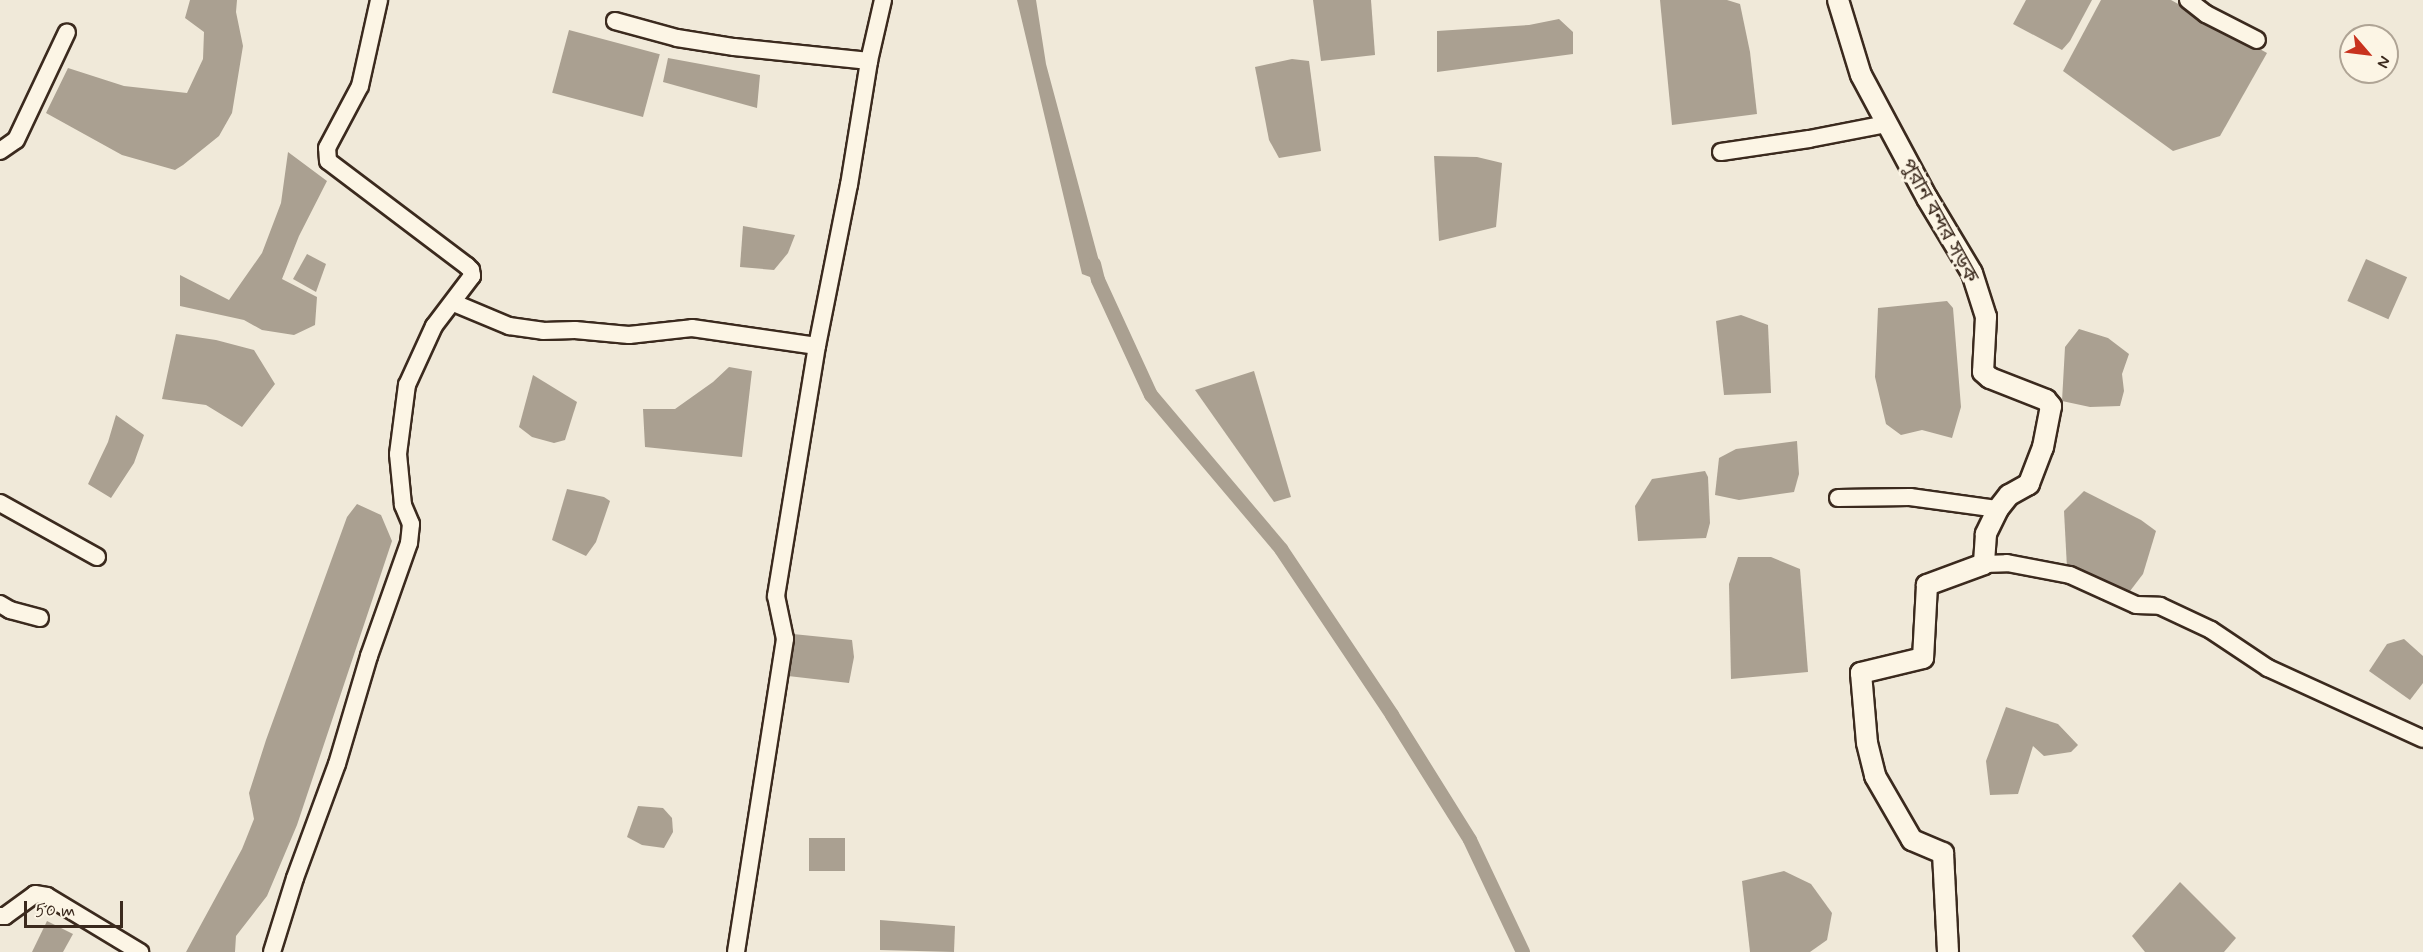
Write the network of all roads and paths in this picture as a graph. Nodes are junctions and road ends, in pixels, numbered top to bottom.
1 (379, 0) edge
2 (883, 0) edge
3 (1838, 0) edge
4 (2188, 0) edge
5 (615, 21) dead end
6 (67, 32) dead end
7 (2257, 40) dead end
8 (869, 61) junction
9 (1886, 123) junction
10 (0, 151) edge
11 (1721, 152) dead end
12 (454, 303) junction
13 (817, 346) junction
14 (1838, 498) dead end
15 (0, 503) edge
16 (1998, 509) junction
17 (97, 557) dead end
18 (1984, 564) junction
19 (0, 604) edge
20 (40, 618) dead end
21 (2423, 739) edge
22 (0, 916) edge
23 (140, 952) edge
24 (272, 952) edge
25 (736, 952) edge
26 (1948, 952) edge

1 - 12 street
2 - 8 street
3 - 9 street, পুরান বন্দর সড়ক
4 - 7 street
5 - 8 street
6 - 10 street
8 - 13 street
9 - 11 street
9 - 16 street, পুরান বন্দর সড়ক
12 - 13 street
12 - 24 street
13 - 25 street
14 - 16 street
15 - 17 street
16 - 18 street, পুরান বন্দর সড়ক
18 - 21 street
18 - 26 street
19 - 20 street
22 - 23 street

